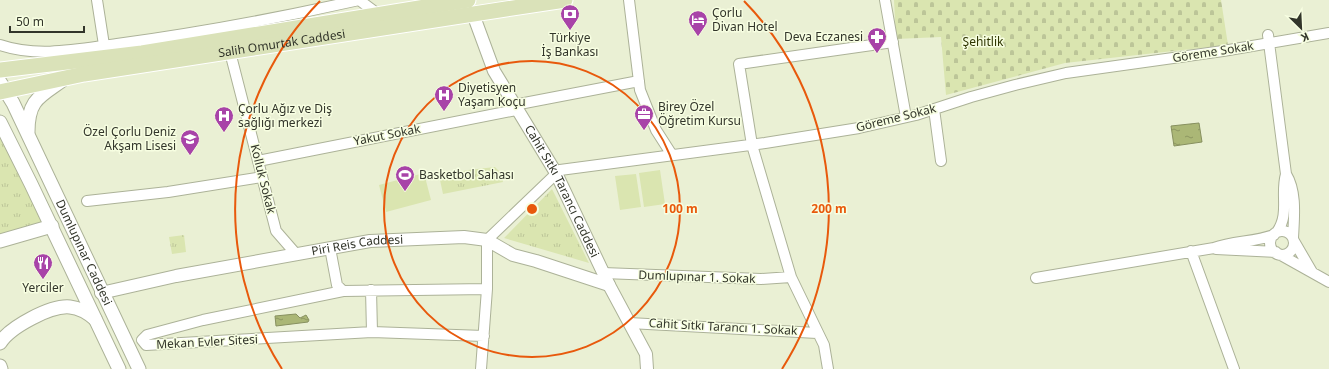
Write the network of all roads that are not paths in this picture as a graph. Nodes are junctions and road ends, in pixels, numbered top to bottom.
1 (97, 0) edge
2 (359, 0) edge
3 (564, 0) edge
4 (629, 0) edge
5 (885, 0) edge
6 (470, 7) edge
7 (378, 14) junction
8 (1329, 33) edge
9 (1269, 39) junction
10 (892, 42) junction
11 (0, 44) edge
12 (104, 45) junction
13 (230, 52) junction
14 (0, 70) edge
15 (62, 80) junction
16 (639, 82) junction
17 (2, 88) edge
18 (515, 107) junction
19 (934, 109) junction
20 (906, 117) junction
21 (0, 122) edge
22 (28, 136) junction
23 (0, 137) edge
24 (752, 145) junction
25 (12, 146) junction
26 (672, 155) junction
27 (258, 161) junction
28 (941, 161) dead end
29 (556, 173) junction
30 (1286, 174) junction
31 (262, 177) junction
32 (87, 201) dead end
33 (52, 226) junction
34 (1275, 233) junction
35 (1294, 239) junction
36 (487, 240) junction
37 (0, 241) edge
38 (330, 248) junction
39 (1214, 248) junction
40 (1191, 251) junction
41 (1277, 253) junction
42 (296, 254) junction
43 (603, 273) junction
44 (1314, 274) junction
45 (791, 278) junction
46 (1036, 278) dead end
47 (1329, 282) edge
48 (609, 285) junction
49 (79, 287) junction
50 (487, 289) junction
51 (371, 290) junction
52 (343, 291) junction
53 (101, 293) junction
54 (63, 307) junction
55 (96, 320) junction
56 (629, 323) junction
57 (372, 332) junction
58 (817, 333) junction
59 (484, 336) junction
60 (0, 343) edge
61 (0, 366) edge
62 (1, 369) edge
63 (119, 369) edge
64 (139, 369) edge
65 (481, 369) edge
66 (647, 369) edge
67 (828, 369) edge
68 (1234, 369) edge

1 - 12 street
2 - 7 street
2 - 12 street
3 - 6 main road, Salih Omurtak Caddesi
4 - 16 street
5 - 10 street
6 - 7 main road, Salih Omurtak Caddesi
6 - 13 main road, Salih Omurtak Caddesi
6 - 18 street, Cahit Sıtkı Tarancı Caddesi
7 - 14 main road, Salih Omurtak Caddesi
8 - 9 street, Göreme Sokak
9 - 19 street, Göreme Sokak
9 - 30 street
10 - 20 street
10 - 24 street
11 - 12 street
13 - 15 main road, Salih Omurtak Caddesi
13 - 27 street, Kolluk Sokak
15 - 17 main road, Salih Omurtak Caddesi
15 - 22 main road
16 - 18 street, Yakut Sokak
16 - 26 street
17 - 22 main road, Dumlupınar Caddesi
18 - 27 street, Yakut Sokak
18 - 29 street, Cahit Sıtkı Tarancı Caddesi
19 - 20 street, Göreme Sokak
19 - 28 street
20 - 24 street, Göreme Sokak
21 - 25 main road, Dumlupınar Caddesi
22 - 53 main road, Dumlupınar Caddesi
23 - 25 main road
24 - 26 street, Göreme Sokak
24 - 45 street
25 - 33 main road, Dumlupınar Caddesi
26 - 29 street, Göreme Sokak
27 - 31 street, Kolluk Sokak
29 - 36 street, Göreme Sokak
29 - 43 street, Cahit Sıtkı Tarancı Caddesi
30 - 34 street
30 - 35 street
31 - 32 street
31 - 42 street, Kolluk Sokak
33 - 37 main road
33 - 49 main road, Dumlupınar Caddesi
34 - 35 street
34 - 39 street
34 - 41 street
35 - 41 street
35 - 44 street
36 - 38 street, Piri Reis Caddesi
36 - 48 street, Piri Reis Caddesi
36 - 50 street
38 - 42 street, Piri Reis Caddesi
38 - 52 street
39 - 40 street
39 - 41 street
40 - 46 street
40 - 68 street
41 - 44 street
42 - 53 street, Piri Reis Caddesi
43 - 45 street, Dumlupınar 1. Sokak
43 - 48 street, Cahit Sıtkı Tarancı Caddesi
44 - 47 street
45 - 58 street
48 - 56 street, Cahit Sıtkı Tarancı Caddesi
49 - 54 main road
49 - 55 main road, Dumlupınar Caddesi
50 - 51 street
50 - 59 street
51 - 52 street
51 - 57 street
52 - 57 street, Mekan Evler Sitesi
53 - 64 main road, Dumlupınar Caddesi
54 - 55 main road
54 - 60 main road
55 - 63 main road, Dumlupınar Caddesi
56 - 58 street, Cahit Sıtkı Tarancı 1. Sokak
56 - 66 street, Cahit Sıtkı Tarancı Caddesi
57 - 59 street, Mekan Evler Sitesi
58 - 67 street
59 - 65 street
61 - 62 main road

